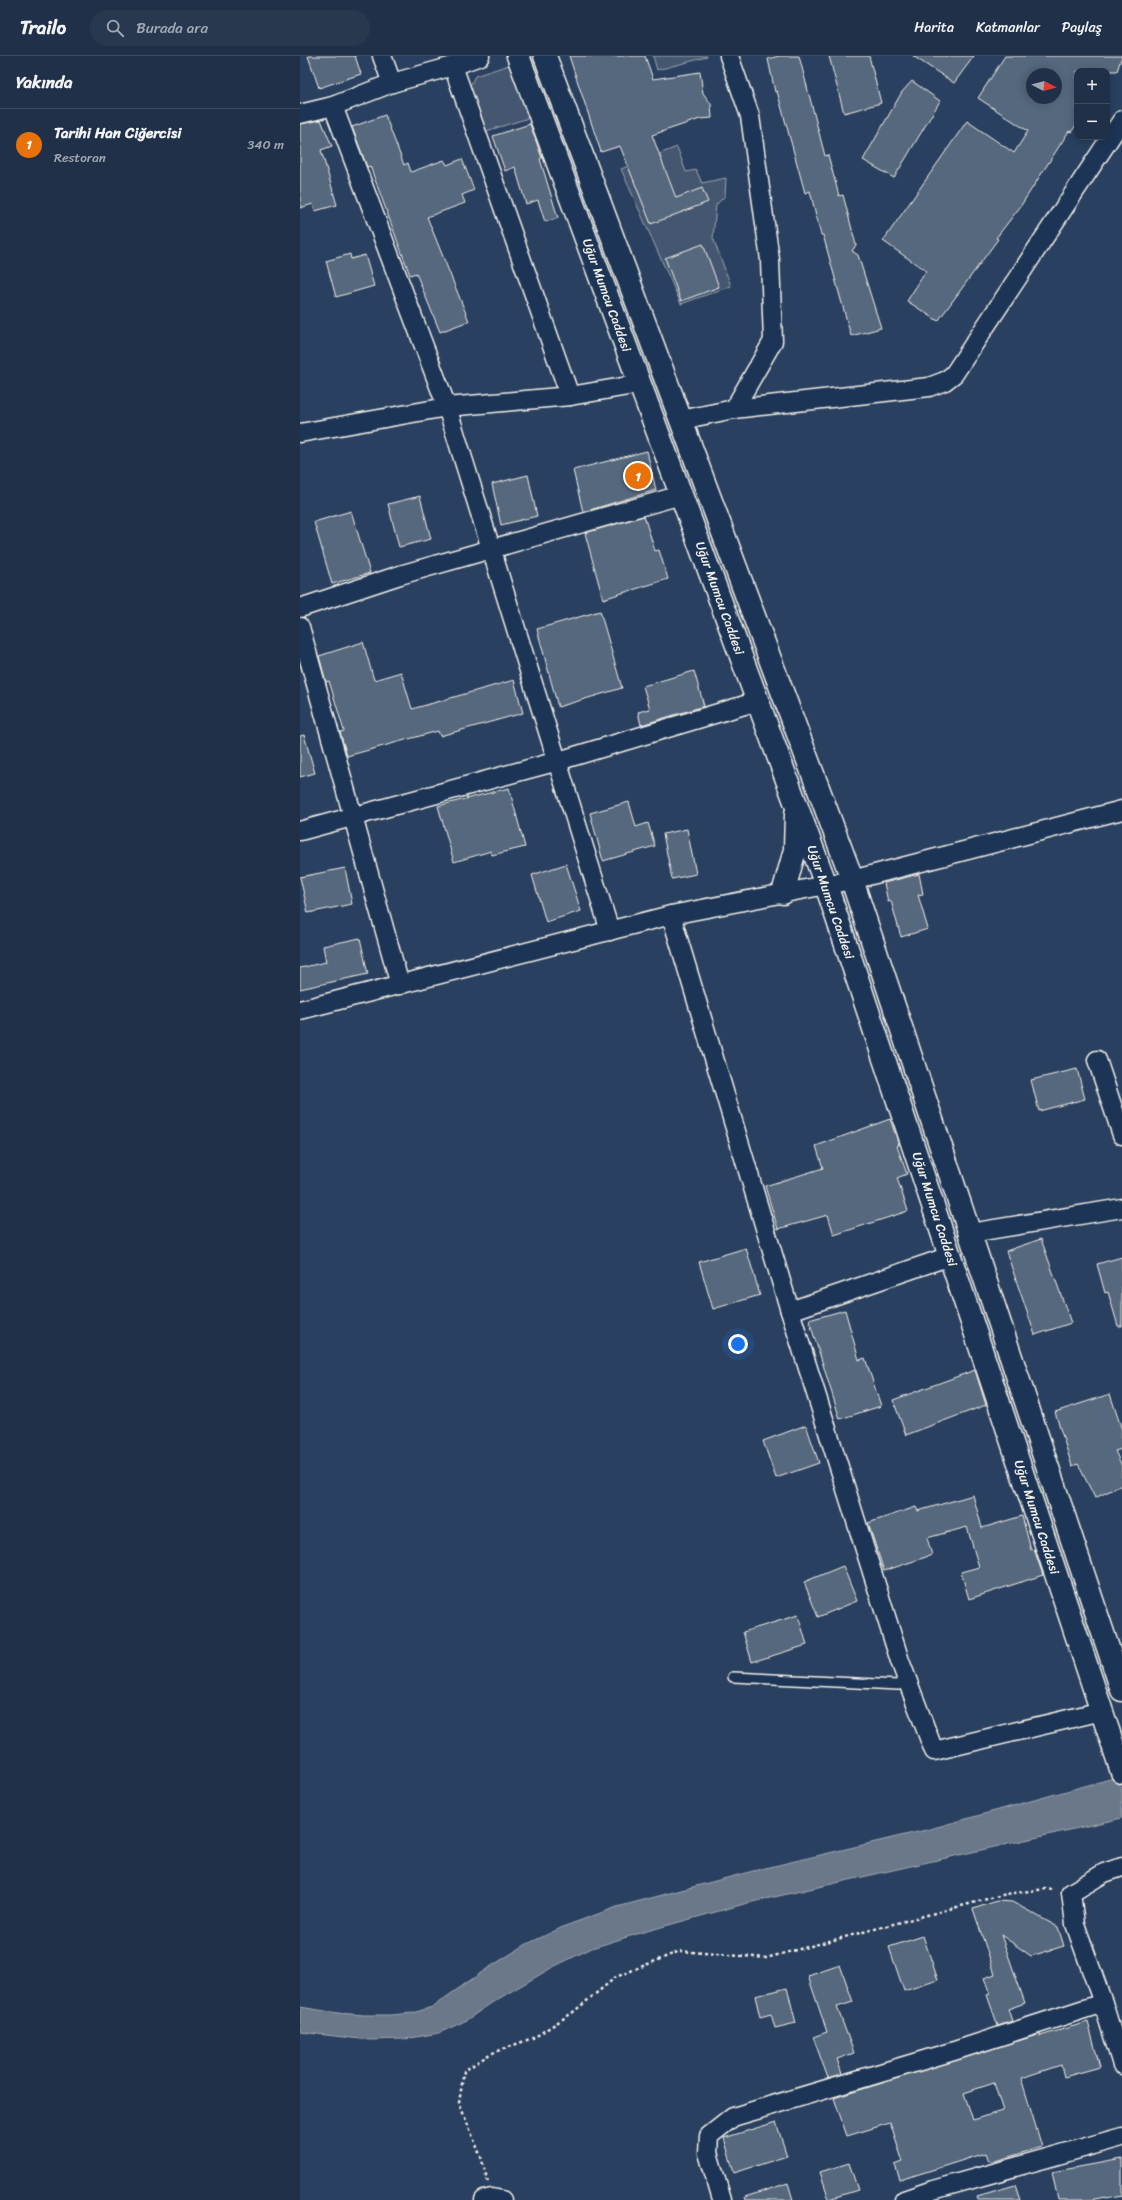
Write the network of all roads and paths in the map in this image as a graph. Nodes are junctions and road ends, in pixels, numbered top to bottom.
1 (382, 56) edge
2 (480, 56) edge
3 (518, 56) edge
4 (545, 56) edge
5 (729, 56) edge
6 (453, 66) junction
7 (392, 83) junction
8 (333, 106) junction
9 (300, 114) edge
10 (1122, 120) edge
11 (665, 377) junction
12 (640, 384) junction
13 (570, 396) junction
14 (446, 407) junction
15 (734, 409) junction
16 (681, 420) junction
17 (657, 429) junction
18 (300, 433) edge
19 (681, 495) junction
20 (491, 548) junction
21 (300, 608) edge
22 (300, 627) edge
23 (758, 701) junction
24 (558, 761) junction
25 (797, 805) junction
26 (1122, 810) edge
27 (354, 818) junction
28 (300, 832) edge
29 (852, 880) junction
30 (826, 885) junction
31 (783, 893) junction
32 (671, 915) junction
33 (610, 931) junction
34 (400, 985) junction
35 (300, 1010) edge
36 (1097, 1060) dead end
37 (1122, 1134) edge
38 (1122, 1208) edge
39 (970, 1233) junction
40 (950, 1256) junction
41 (790, 1311) junction
42 (733, 1677) dead end
43 (908, 1683) junction
44 (1122, 1690) edge
45 (1102, 1711) junction
46 (1120, 1765) edge
47 (1122, 1867) edge
48 (1071, 1893) junction
49 (1103, 2003) junction
50 (1122, 2065) edge
51 (1122, 2137) edge
52 (493, 2199) edge
53 (722, 2200) edge
54 (904, 2200) edge

1 - 7 street
2 - 6 street
3 - 12 street, Uğur Mumcu Caddesi
4 - 11 street, Uğur Mumcu Caddesi
5 - 15 street
6 - 7 street
6 - 13 street
7 - 8 street
8 - 9 street
8 - 14 street
10 - 15 street
11 - 12 street
11 - 16 street, Uğur Mumcu Caddesi
12 - 13 street
12 - 17 street, Uğur Mumcu Caddesi
13 - 14 street
14 - 18 street
14 - 20 street
15 - 16 street
16 - 17 street
16 - 29 street, Uğur Mumcu Caddesi
17 - 19 street, Uğur Mumcu Caddesi
19 - 20 street
19 - 23 street, Uğur Mumcu Caddesi
20 - 21 street
20 - 24 street
22 - 27 street
23 - 24 street
23 - 25 street, Uğur Mumcu Caddesi
24 - 27 street
24 - 33 street
25 - 30 street, Uğur Mumcu Caddesi
25 - 31 street
26 - 29 street
27 - 28 street
27 - 34 street
29 - 30 street
29 - 39 street, Uğur Mumcu Caddesi
30 - 31 street
30 - 40 street, Uğur Mumcu Caddesi
31 - 32 street
32 - 33 street
32 - 41 street
33 - 34 street
34 - 35 street
36 - 37 street
38 - 39 street
39 - 44 street, Uğur Mumcu Caddesi
40 - 41 street
40 - 45 street, Uğur Mumcu Caddesi
41 - 43 street
42 - 43 lane
43 - 45 street
45 - 46 street, Uğur Mumcu Caddesi
47 - 48 street
48 - 49 street
48 - 52 path
49 - 50 street
49 - 53 street
51 - 54 street

